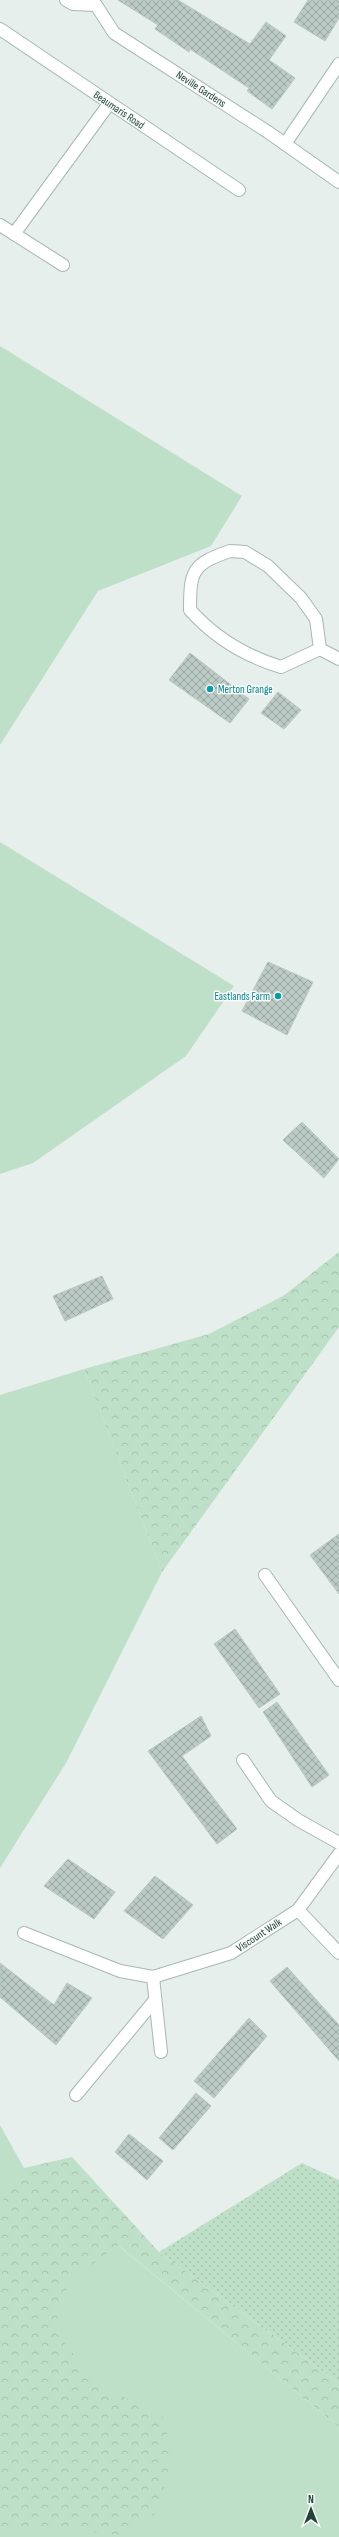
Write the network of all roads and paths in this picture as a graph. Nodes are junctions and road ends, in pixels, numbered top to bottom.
1 (66, 0) edge
2 (98, 3) edge
3 (0, 29) edge
4 (339, 64) edge
5 (109, 104) junction
6 (285, 144) junction
7 (339, 182) edge
8 (239, 190) dead end
9 (0, 225) edge
10 (14, 234) junction
11 (63, 265) dead end
12 (320, 649) junction
13 (339, 659) edge
14 (265, 1575) dead end
15 (339, 1680) edge
16 (243, 1760) dead end
17 (339, 1843) edge
18 (339, 1854) edge
19 (298, 1910) junction
20 (24, 1933) dead end
21 (339, 1953) edge
22 (152, 1977) junction
23 (155, 2000) junction
24 (161, 2052) dead end
25 (76, 2095) dead end

1 - 2 street, Neville Gardens
2 - 6 street, Neville Gardens
3 - 5 street, Beaumaris Road
4 - 6 street
5 - 8 street, Beaumaris Road
5 - 10 street
6 - 7 street, Neville Gardens
9 - 10 street
10 - 11 street
12 - 12 street
12 - 13 street
14 - 15 street
16 - 17 street
18 - 19 street, Viscount Walk
19 - 21 street
19 - 22 street, Viscount Walk
20 - 22 street, Viscount Walk
22 - 23 street
23 - 24 street
23 - 25 street

